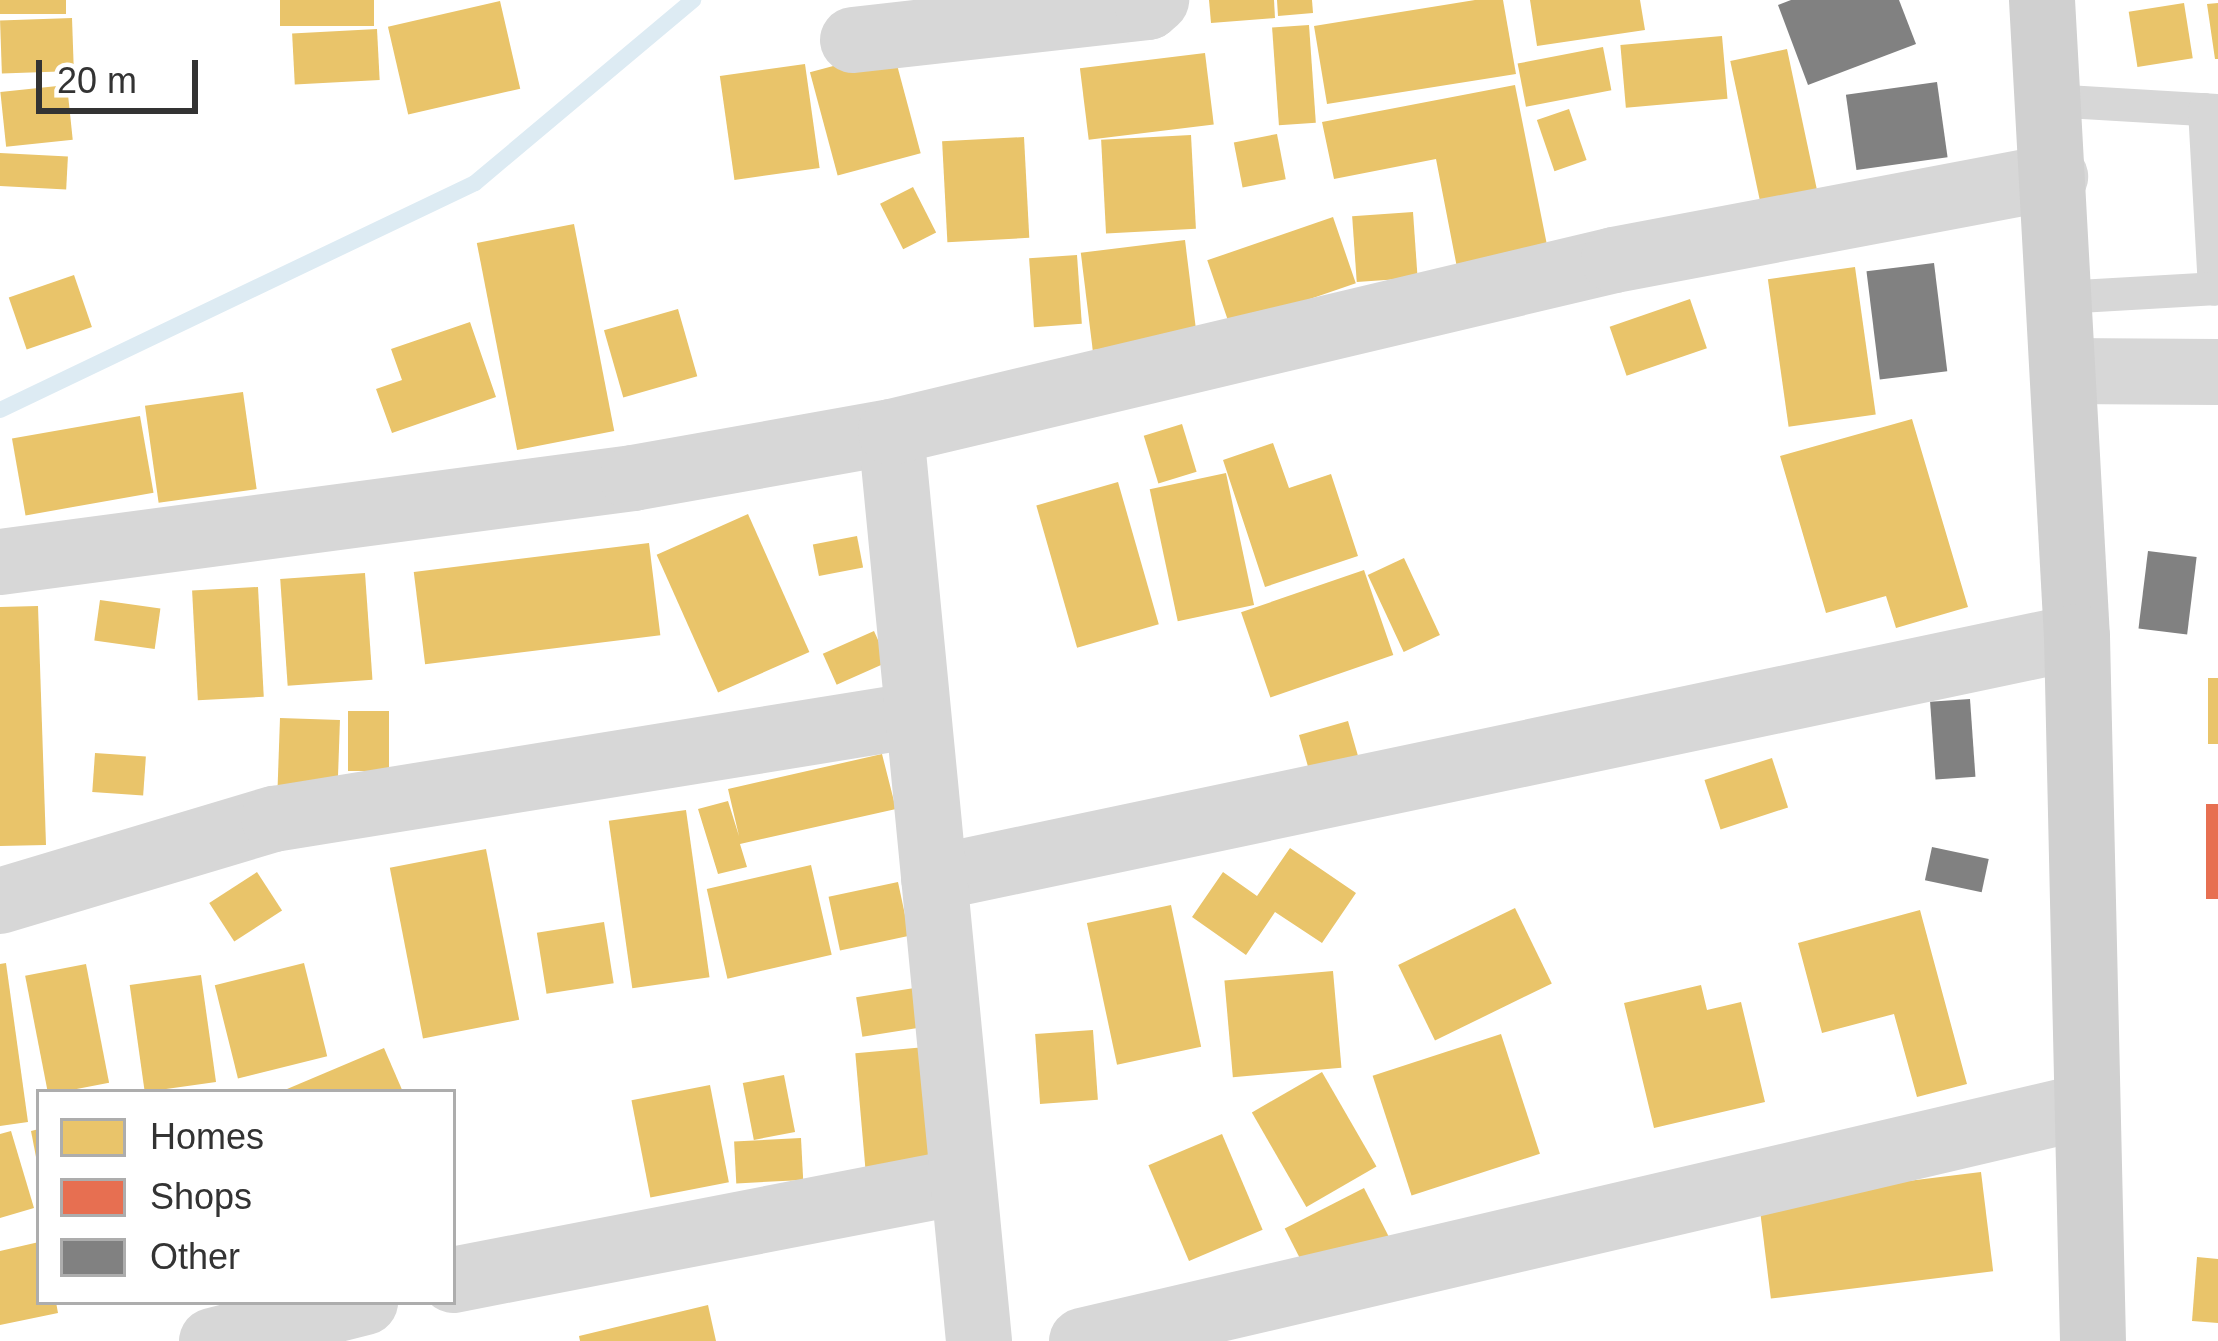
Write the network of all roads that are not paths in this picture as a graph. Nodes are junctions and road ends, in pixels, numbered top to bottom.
1 (1156, 0) edge
2 (2042, 0) edge
3 (853, 40) dead end
4 (2049, 100) junction
5 (2211, 110) edge
6 (2055, 177) junction
7 (2216, 288) edge
8 (2061, 297) junction
9 (2065, 371) junction
10 (2218, 372) edge
11 (891, 432) junction
12 (0, 562) edge
13 (2077, 637) junction
14 (917, 715) junction
15 (934, 878) junction
16 (0, 901) edge
17 (2084, 1107) junction
18 (959, 1182) junction
19 (456, 1279) edge
20 (353, 1305) edge
21 (212, 1341) edge
22 (980, 1341) edge
23 (1082, 1341) edge
24 (2093, 1341) edge

1 - 3 street
2 - 4 main road
4 - 5 lane
4 - 6 main road
5 - 7 lane
6 - 8 main road
6 - 11 street
7 - 8 lane
8 - 9 main road
9 - 10 street
9 - 13 main road
11 - 12 street
11 - 14 street
13 - 15 street
13 - 17 main road
14 - 15 street
14 - 16 street
15 - 18 street
17 - 23 street
17 - 24 main road
18 - 19 street
18 - 22 street
20 - 21 street

